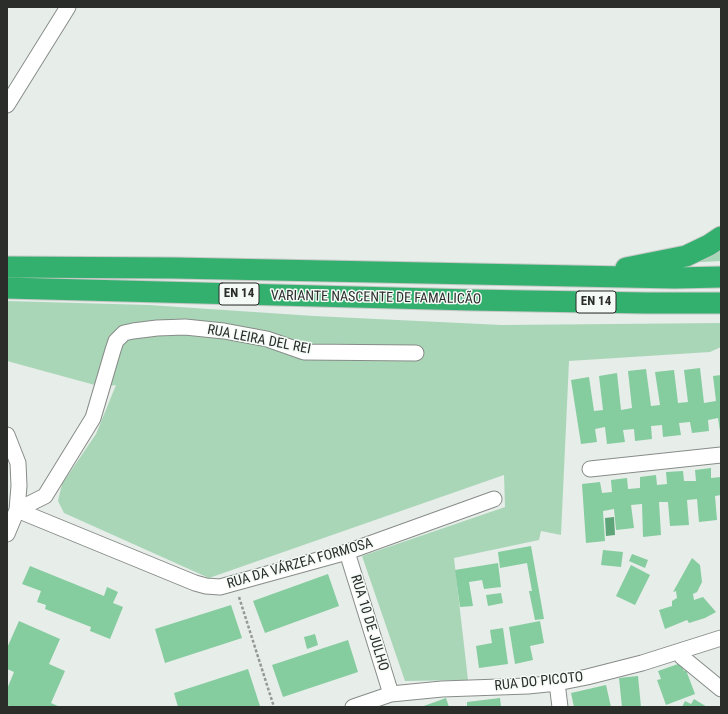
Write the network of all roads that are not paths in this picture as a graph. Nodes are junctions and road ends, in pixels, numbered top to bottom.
1 (68, 7) edge
2 (7, 105) edge
3 (721, 237) edge
4 (7, 267) edge
5 (584, 276) junction
6 (721, 277) edge
7 (7, 288) edge
8 (721, 303) edge
9 (416, 353) dead end
10 (7, 435) edge
11 (721, 455) edge
12 (590, 469) dead end
13 (494, 499) dead end
14 (17, 510) junction
15 (7, 534) edge
16 (347, 552) junction
17 (721, 638) edge
18 (680, 651) junction
19 (557, 682) junction
20 (721, 689) edge
21 (392, 694) junction
22 (354, 707) edge
23 (560, 707) edge

1 - 2 street
3 - 5 highway
4 - 5 highway, VARIANTE NASCENTE DE FAMALICÃO / EN 14
5 - 6 highway, VARIANTE NASCENTE DE FAMALICÃO / EN 14
7 - 8 highway, VARIANTE NASCENTE DE FAMALICÃO / EN 14
9 - 14 street, RUA LEIRA DEL REI
10 - 14 street
11 - 12 street
13 - 16 street, RUA DA VÁRZEA FORMOSA
14 - 15 street
14 - 16 street, RUA DA VÁRZEA FORMOSA
16 - 21 street, RUA 10 DE JULHO
17 - 18 street, RUA DO PICOTO
18 - 19 street, RUA DO PICOTO
18 - 20 street
19 - 21 street, RUA DO PICOTO
19 - 23 street
21 - 22 street, RUA DO PICOTO

